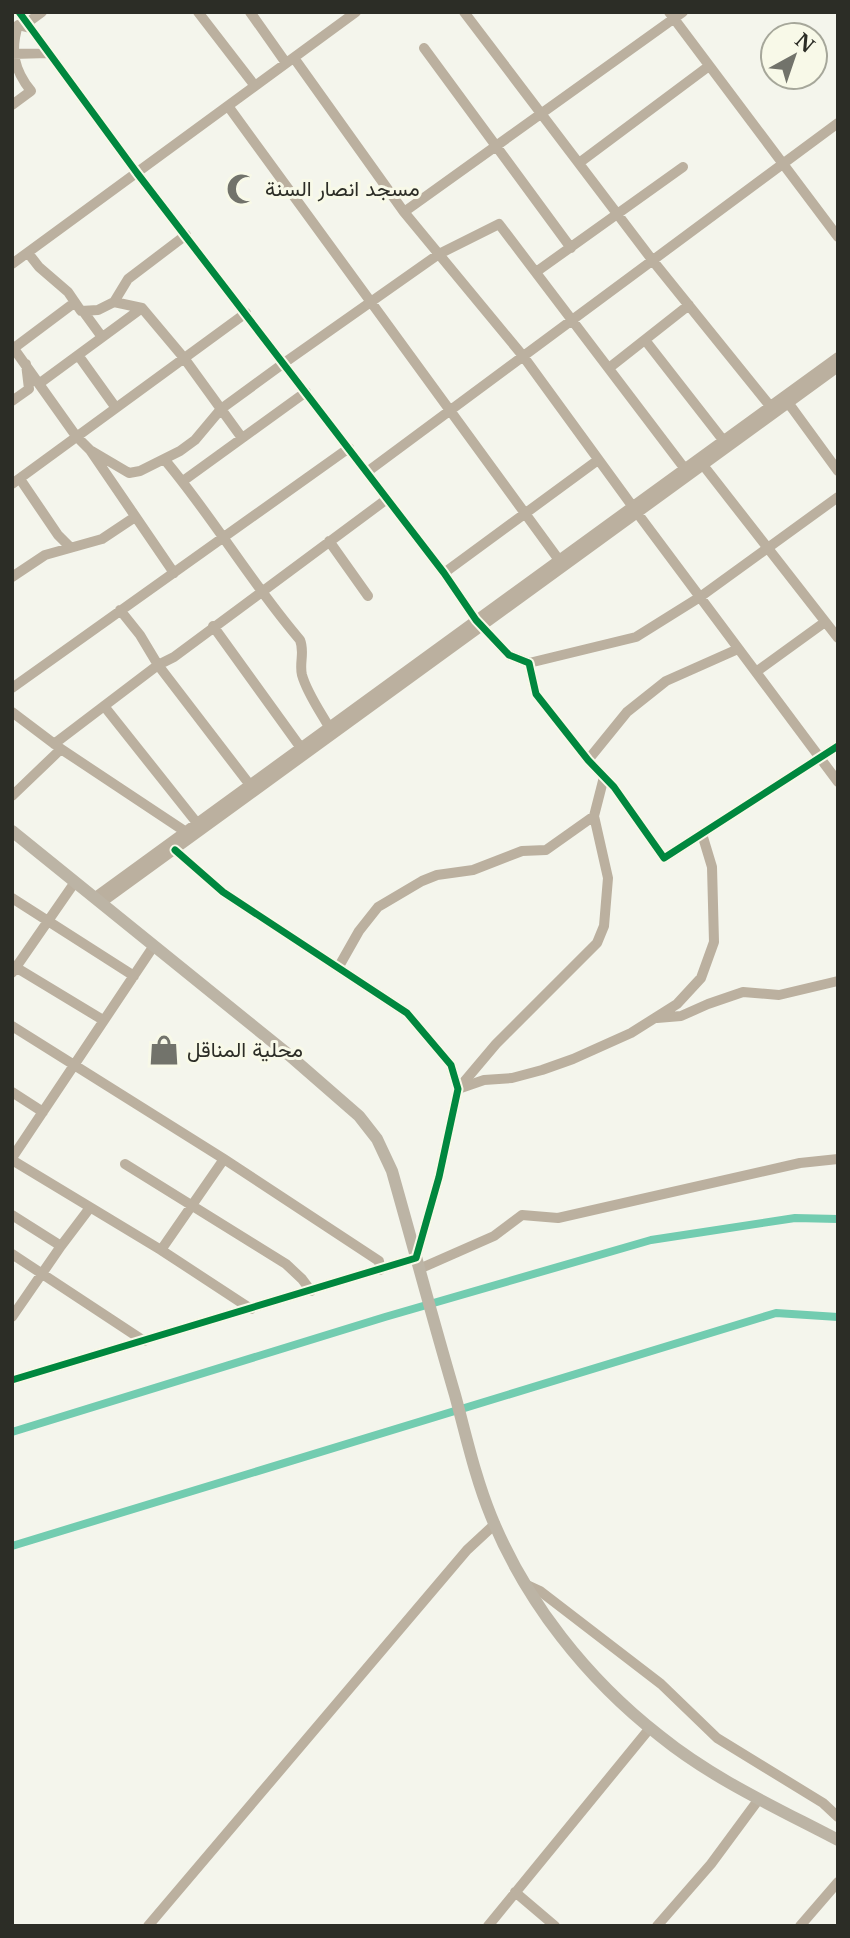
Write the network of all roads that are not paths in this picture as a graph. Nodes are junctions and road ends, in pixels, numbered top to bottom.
1 (19, 12) edge
2 (42, 12) edge
3 (198, 12) edge
4 (250, 12) edge
5 (356, 12) edge
6 (464, 12) edge
7 (675, 14) edge
8 (29, 26) junction
9 (424, 48) dead end
10 (48, 53) junction
11 (13, 54) edge
12 (290, 60) junction
13 (709, 66) junction
14 (255, 86) junction
15 (12, 105) edge
16 (228, 106) junction
17 (542, 113) junction
18 (838, 123) edge
19 (496, 146) junction
20 (579, 163) junction
21 (783, 164) junction
22 (683, 167) dead end
23 (137, 173) junction
24 (404, 212) junction
25 (618, 215) junction
26 (186, 235) junction
27 (838, 237) edge
28 (571, 248) junction
29 (28, 253) junction
30 (439, 254) junction
31 (653, 261) junction
32 (12, 264) edge
33 (536, 272) junction
34 (114, 302) junction
35 (371, 302) junction
36 (74, 303) junction
37 (689, 305) junction
38 (142, 308) junction
39 (83, 311) junction
40 (246, 313) junction
41 (573, 320) junction
42 (102, 337) junction
43 (645, 340) junction
44 (13, 347) edge
45 (78, 355) junction
46 (523, 356) junction
47 (838, 357) edge
48 (184, 358) junction
49 (284, 363) junction
50 (26, 364) junction
51 (838, 367) edge
52 (610, 368) junction
53 (40, 383) junction
54 (306, 392) junction
55 (785, 399) junction
56 (12, 401) edge
57 (770, 406) junction
58 (116, 408) junction
59 (221, 409) junction
60 (450, 411) junction
61 (76, 436) junction
62 (242, 438) junction
63 (723, 440) junction
64 (349, 448) junction
65 (90, 450) junction
66 (164, 459) junction
67 (598, 460) junction
68 (703, 465) junction
69 (685, 469) junction
70 (838, 471) edge
71 (367, 472) junction
72 (183, 481) junction
73 (16, 482) edge
74 (838, 497) edge
75 (387, 499) junction
76 (635, 511) junction
77 (525, 514) junction
78 (135, 517) junction
79 (222, 538) junction
80 (329, 541) junction
81 (70, 547) junction
82 (768, 548) junction
83 (559, 560) junction
84 (174, 573) junction
85 (444, 573) junction
86 (12, 576) edge
87 (261, 592) junction
88 (368, 596) dead end
89 (699, 597) junction
90 (120, 610) junction
91 (825, 622) junction
92 (479, 623) junction
93 (213, 626) junction
94 (837, 635) edge
95 (738, 649) junction
96 (529, 663) junction
97 (158, 665) junction
98 (756, 672) junction
99 (12, 688) edge
100 (104, 706) junction
101 (12, 712) edge
102 (329, 727) junction
103 (58, 746) junction
104 (838, 746) edge
105 (301, 748) junction
106 (821, 759) junction
107 (587, 760) junction
108 (604, 777) junction
109 (838, 782) edge
110 (250, 785) junction
111 (12, 796) edge
112 (594, 816) junction
113 (197, 823) junction
114 (12, 831) edge
115 (186, 832) junction
116 (702, 834) junction
117 (175, 850) junction
118 (75, 882) junction
119 (12, 898) edge
120 (97, 900) junction
121 (49, 920) junction
122 (153, 947) junction
123 (13, 968) edge
124 (338, 968) junction
125 (134, 976) junction
126 (838, 981) edge
127 (657, 1018) junction
128 (103, 1020) junction
129 (12, 1026) edge
130 (72, 1066) junction
131 (458, 1089) junction
132 (12, 1092) edge
133 (43, 1112) junction
134 (12, 1159) edge
135 (224, 1159) junction
136 (838, 1159) edge
137 (125, 1164) dead end
138 (192, 1204) junction
139 (89, 1209) junction
140 (12, 1215) edge
141 (61, 1246) junction
142 (161, 1250) junction
143 (12, 1254) edge
144 (418, 1264) junction
145 (380, 1270) junction
146 (42, 1273) junction
147 (311, 1291) junction
148 (251, 1309) junction
149 (12, 1317) edge
150 (144, 1341) junction
151 (12, 1380) edge
152 (495, 1524) junction
153 (527, 1586) junction
154 (650, 1728) junction
155 (760, 1798) junction
156 (838, 1816) edge
157 (838, 1840) edge
158 (838, 1882) edge
159 (515, 1892) junction
160 (148, 1926) edge
161 (488, 1926) edge
162 (555, 1926) edge
163 (657, 1926) edge
164 (800, 1926) edge

1 - 8 street
2 - 8 street
3 - 14 street
4 - 12 street
5 - 12 street
6 - 17 street
7 - 13 street
7 - 17 street
8 - 10 street
8 - 11 street
9 - 19 street
10 - 11 street
10 - 23 street
11 - 15 street
12 - 14 street
12 - 24 street
13 - 20 street
13 - 21 street
14 - 16 street
16 - 23 street
16 - 35 street
17 - 19 street
17 - 20 street
18 - 21 street
19 - 24 street
19 - 28 street
20 - 25 street
21 - 27 street
21 - 31 street
22 - 25 street
23 - 26 street
23 - 29 street
24 - 30 street
25 - 28 street
25 - 31 street
26 - 34 street
26 - 40 street
28 - 33 street
29 - 32 street
29 - 36 street
30 - 33 street
30 - 35 street
30 - 46 street
31 - 37 street
31 - 41 street
33 - 41 street
34 - 38 street
34 - 39 street
35 - 49 street
35 - 60 street
36 - 39 street
36 - 44 street
37 - 43 street
37 - 57 street
38 - 42 street
38 - 48 street
39 - 42 street
40 - 48 street
40 - 49 street
41 - 46 street
41 - 52 street
42 - 45 street
43 - 52 street
43 - 63 street
44 - 50 street
45 - 53 street
45 - 58 street
46 - 60 street
46 - 67 street
47 - 55 street
48 - 58 street
48 - 59 street
49 - 54 street
49 - 59 street
50 - 53 street
50 - 56 street
51 - 55 street
52 - 69 street
53 - 61 street
54 - 62 street
54 - 64 street
55 - 57 street
55 - 68 street
55 - 70 street
57 - 63 street
58 - 61 street
59 - 62 street
59 - 66 street
60 - 71 street
60 - 77 street
61 - 65 street
61 - 73 street
62 - 72 street
63 - 69 street
64 - 71 street
64 - 79 street
65 - 66 street
65 - 78 street
66 - 72 street
67 - 76 street
67 - 77 street
68 - 76 street
68 - 82 street
69 - 76 street
71 - 75 street
72 - 79 street
73 - 81 street
74 - 82 street
75 - 80 street
75 - 85 street
76 - 83 street
76 - 89 street
76 - 92 street
77 - 83 street
77 - 85 street
78 - 81 street
78 - 84 street
79 - 84 street
79 - 87 street
80 - 87 street
80 - 88 street
81 - 86 street
82 - 89 street
82 - 91 street
83 - 92 street
84 - 90 street
85 - 92 street
87 - 93 street
87 - 102 street
89 - 95 street
89 - 96 street
90 - 97 street
90 - 99 street
91 - 94 street
91 - 98 street
92 - 96 street
92 - 102 street
92 - 117 street
93 - 97 street
93 - 105 street
95 - 98 street
95 - 107 street
96 - 107 street
97 - 100 street
97 - 110 street
98 - 106 street
100 - 103 street
100 - 113 street
101 - 103 street
102 - 105 street
103 - 111 street
103 - 115 street
104 - 106 street
105 - 110 street
106 - 109 street
106 - 116 street
107 - 108 street
108 - 112 street
108 - 116 street
110 - 113 street
112 - 124 street
112 - 131 street
113 - 115 street
114 - 118 main road
115 - 120 street
116 - 127 street
117 - 120 street
117 - 124 street
118 - 120 main road
118 - 121 street
119 - 121 street
120 - 122 main road
121 - 123 street
121 - 125 street
122 - 125 street
122 - 144 main road
123 - 128 street
124 - 131 street
125 - 128 street
126 - 127 street
127 - 131 street
128 - 130 street
129 - 130 street
130 - 133 street
130 - 135 street
131 - 144 street
132 - 133 street
133 - 134 street
134 - 139 street
135 - 138 street
135 - 145 street
136 - 144 street
137 - 138 street
138 - 142 street
138 - 147 street
139 - 141 street
139 - 142 street
140 - 141 street
141 - 146 street
142 - 148 street
143 - 146 street
144 - 145 street
144 - 152 main road
145 - 147 street
146 - 149 street
146 - 150 street
147 - 148 street
148 - 150 street
150 - 151 street
152 - 153 main road
152 - 160 street
153 - 154 main road
153 - 156 street
154 - 155 main road
154 - 159 street
155 - 157 main road
155 - 163 street
158 - 164 street
159 - 161 street
159 - 162 street

